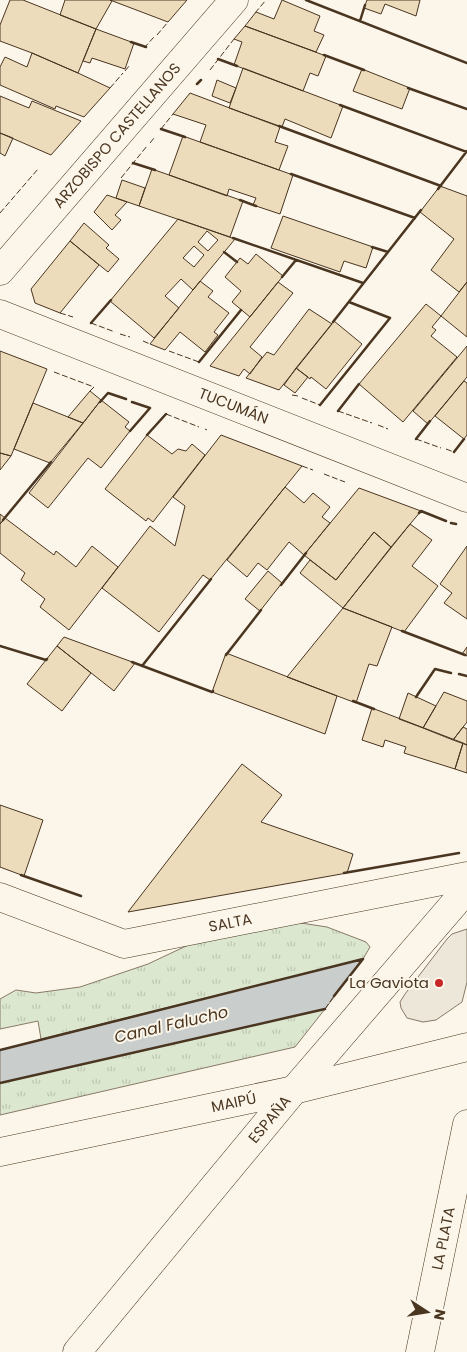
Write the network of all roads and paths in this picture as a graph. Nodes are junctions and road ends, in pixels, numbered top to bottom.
1 (234, 0) edge
2 (0, 271) edge
3 (0, 314) edge
4 (467, 498) edge
5 (467, 876) edge
6 (467, 889) edge
7 (0, 897) edge
8 (467, 1047) edge
9 (294, 1090) junction
10 (467, 1124) edge
11 (0, 1152) edge
12 (77, 1352) edge
13 (420, 1352) edge

1 - 2 street, ARZOBISPO CASTELLANOS
3 - 4 street, TUCUMÁN
5 - 7 street, SALTA
6 - 9 street, ESPAÑA
8 - 9 street, MAIPÚ
9 - 11 street, MAIPÚ
9 - 12 street, ESPAÑA
10 - 13 street, LA PLATA

